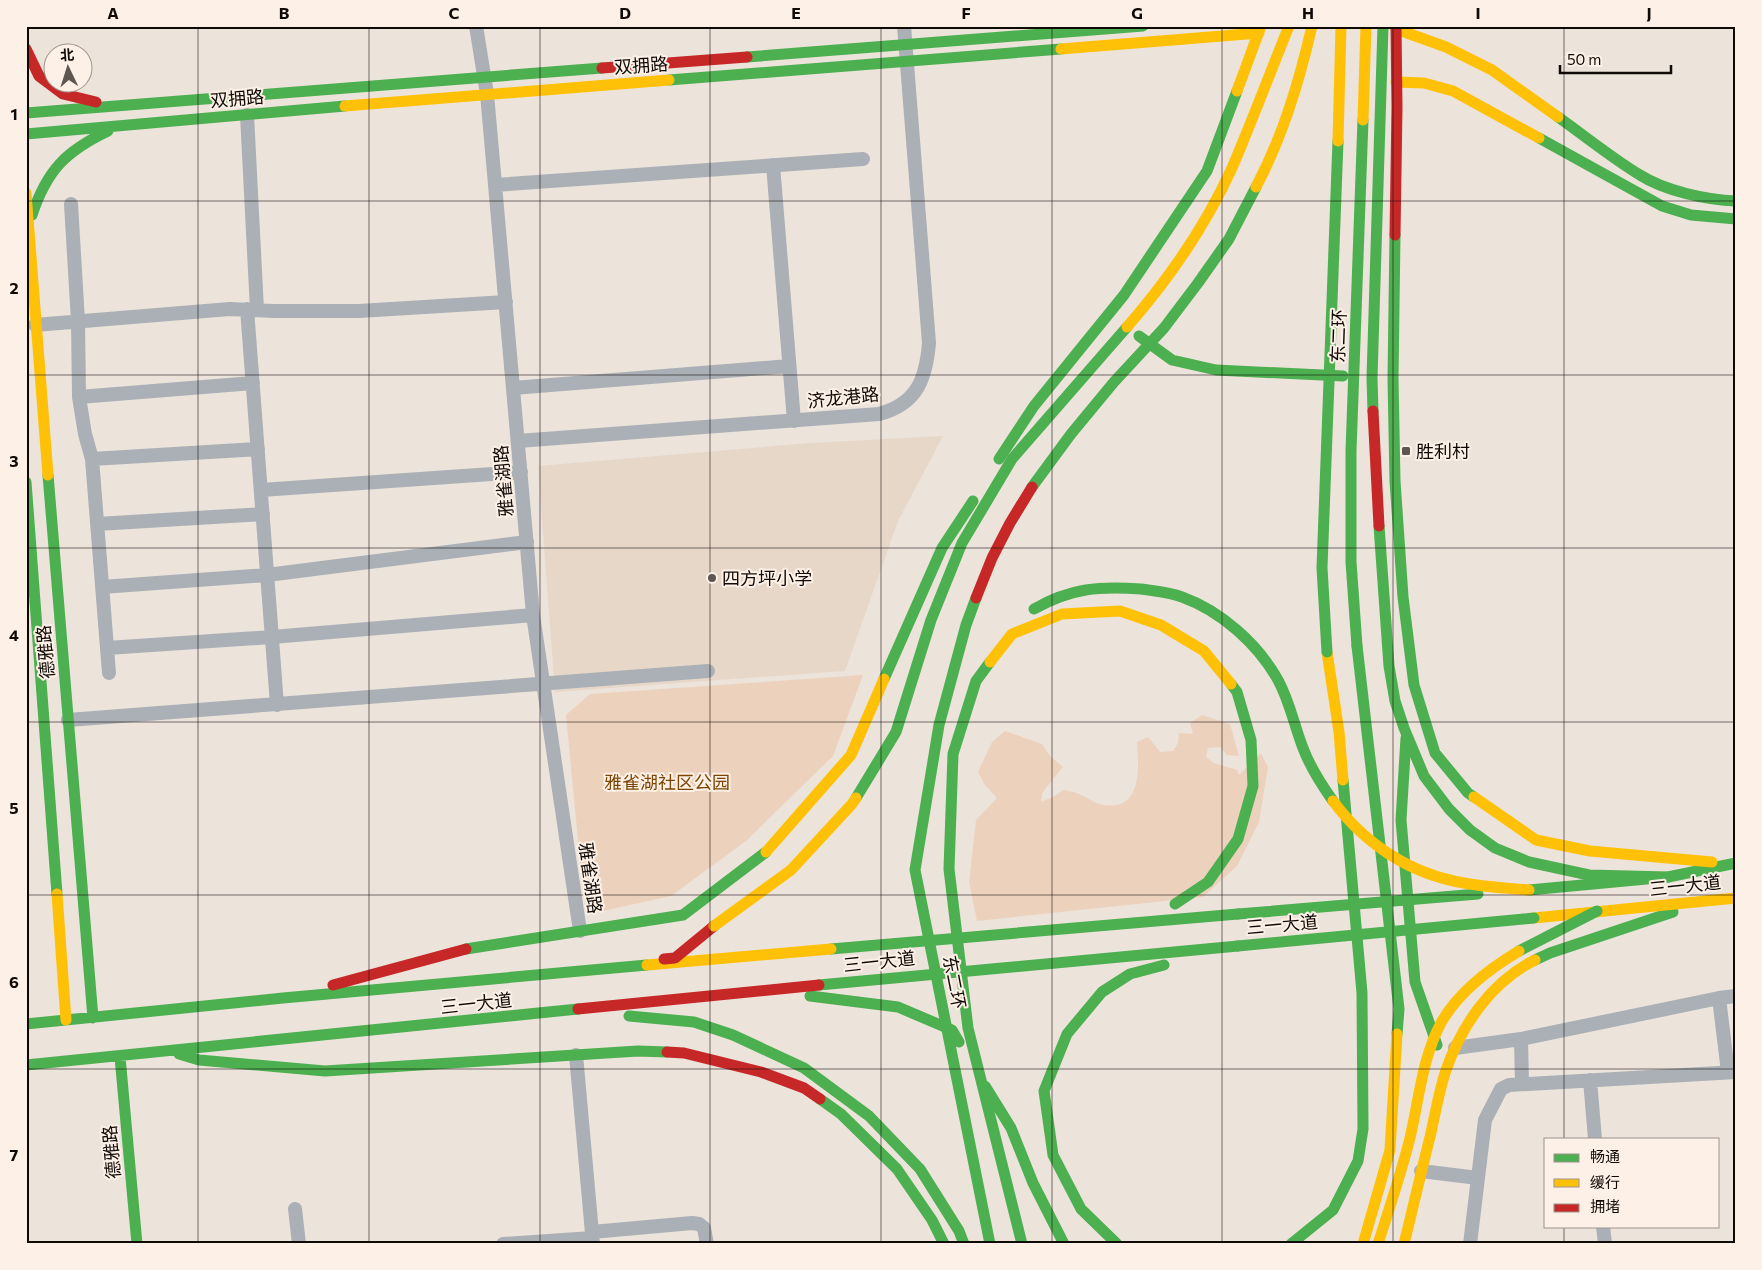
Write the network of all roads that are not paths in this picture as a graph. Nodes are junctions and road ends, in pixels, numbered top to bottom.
1 (476, 26) edge
2 (904, 26) edge
3 (1143, 26) edge
4 (1289, 26) edge
5 (1312, 26) edge
6 (1341, 26) edge
7 (1366, 26) edge
8 (1383, 26) edge
9 (1396, 28) edge
10 (1260, 30) edge
11 (906, 44) junction
12 (26, 48) edge
13 (908, 62) junction
14 (485, 77) junction
15 (1396, 82) junction
16 (487, 94) junction
17 (112, 106) junction
18 (26, 113) edge
19 (247, 115) junction
20 (121, 126) junction
21 (26, 134) edge
22 (863, 159) dead end
23 (773, 166) junction
24 (495, 185) junction
25 (26, 193) edge
26 (1736, 200) edge
27 (71, 204) dead end
28 (1736, 219) edge
29 (28, 226) junction
30 (506, 302) junction
31 (252, 309) junction
32 (1109, 314) junction
33 (78, 321) junction
34 (35, 325) junction
35 (790, 366) junction
36 (1372, 378) junction
37 (1393, 379) junction
38 (253, 383) junction
39 (513, 388) junction
40 (78, 397) junction
41 (794, 421) junction
42 (518, 442) junction
43 (258, 449) junction
44 (92, 459) junction
45 (521, 472) junction
46 (26, 482) edge
47 (26, 486) edge
48 (261, 490) junction
49 (263, 514) junction
50 (97, 524) junction
51 (527, 542) junction
52 (267, 575) junction
53 (102, 587) junction
54 (533, 615) junction
55 (996, 635) dead end
56 (272, 637) junction
57 (107, 648) junction
58 (708, 671) dead end
59 (109, 673) dead end
60 (962, 682) dead end
61 (543, 683) junction
62 (1414, 685) junction
63 (277, 704) junction
64 (68, 720) junction
65 (939, 725) junction
66 (1736, 863) edge
67 (1668, 876) junction
68 (1529, 890) junction
69 (1736, 898) edge
70 (1709, 900) junction
71 (1171, 905) dead end
72 (1138, 911) dead end
73 (1597, 911) junction
74 (1054, 929) junction
75 (580, 931) junction
76 (1238, 946) junction
77 (511, 978) junction
78 (762, 990) junction
79 (1736, 996) edge
80 (283, 998) junction
81 (1719, 998) junction
82 (543, 1014) junction
83 (93, 1018) junction
84 (66, 1020) junction
85 (26, 1024) edge
86 (1521, 1039) junction
87 (1455, 1048) junction
88 (169, 1052) junction
89 (576, 1055) junction
90 (115, 1057) junction
91 (26, 1065) edge
92 (1446, 1070) junction
93 (1732, 1072) edge
94 (1590, 1080) junction
95 (1522, 1084) junction
96 (1595, 1138) edge
97 (1390, 1150) junction
98 (1421, 1171) junction
99 (1478, 1178) junction
100 (295, 1209) dead end
101 (1358, 1218) dead end
102 (1603, 1228) edge
103 (592, 1238) edge
104 (128, 1244) edge
105 (137, 1244) edge
106 (299, 1244) edge
107 (503, 1244) edge
108 (706, 1244) edge
109 (944, 1244) edge
110 (964, 1244) edge
111 (990, 1244) edge
112 (1022, 1244) edge
113 (1064, 1244) edge
114 (1117, 1244) edge
115 (1291, 1244) edge
116 (1363, 1244) edge
117 (1378, 1244) edge
118 (1404, 1244) edge
119 (1470, 1244) edge
120 (1605, 1244) edge

1 - 14 street, 雅雀湖路
2 - 11 street, 济龙港路
3 - 11 main road, 双拥路
4 - 77 main road, bridge
5 - 65 main road, bridge
6 - 115 main road, bridge
7 - 97 main road, 东二环, bridge
8 - 36 main road
9 - 15 main road
9 - 26 main road
10 - 13 main road, 双拥路
10 - 32 main road
11 - 13 street, 济龙港路
11 - 14 main road, 双拥路
12 - 17 main road
13 - 16 main road, 双拥路
13 - 41 street, 济龙港路
14 - 16 street, 雅雀湖路
14 - 17 main road, 双拥路
15 - 28 main road
15 - 37 main road
16 - 19 main road, 双拥路
16 - 24 street, 雅雀湖路
17 - 18 main road, 双拥路
19 - 20 main road, 双拥路
19 - 31 street
20 - 21 main road, 双拥路
20 - 29 main road
22 - 23 street
23 - 24 street
23 - 35 street
24 - 30 street, 雅雀湖路
25 - 29 main road, 德雅路
27 - 33 street
29 - 34 main road, 德雅路
30 - 31 street
30 - 39 street, 雅雀湖路
31 - 33 street
31 - 38 street
32 - 36 main road
32 - 75 main road
33 - 34 street
33 - 40 street
34 - 64 main road, 德雅路
35 - 39 street
35 - 41 street
36 - 37 main road
36 - 67 main road, bridge
37 - 62 main road
38 - 40 street
38 - 43 street
39 - 42 street, 雅雀湖路
40 - 44 street
41 - 42 street, 济龙港路
42 - 45 street, 雅雀湖路
43 - 44 street
43 - 48 street
44 - 50 street
45 - 48 street
45 - 51 street, 雅雀湖路
46 - 47 main road, 德雅路
47 - 84 main road, 德雅路
48 - 49 street
49 - 50 street
49 - 52 street
50 - 53 street
51 - 52 street
51 - 54 street, 雅雀湖路
52 - 53 street
52 - 56 street
53 - 57 street
54 - 56 street
54 - 61 street, 雅雀湖路
55 - 68 main road, bridge
56 - 57 street
56 - 63 street
57 - 59 street
58 - 61 street
60 - 65 main road, bridge
61 - 63 street
61 - 75 street, 雅雀湖路
62 - 66 main road
62 - 92 main road
63 - 64 street
64 - 83 main road, 德雅路
65 - 111 main road, 东二环, bridge
66 - 67 main road, 三一大道
67 - 68 main road, 三一大道, bridge
68 - 74 main road, 三一大道, bridge
69 - 70 main road, 三一大道
70 - 73 main road, 三一大道
70 - 87 main road
71 - 112 main road, bridge
72 - 74 main road
73 - 76 main road, 三一大道, bridge
73 - 117 main road, bridge
74 - 77 main road, 三一大道
75 - 80 main road
76 - 78 main road, 三一大道
76 - 114 main road
77 - 80 main road, 三一大道
78 - 82 main road, 三一大道
78 - 113 main road
79 - 81 street
80 - 83 main road, 三一大道
81 - 86 street
81 - 93 street
82 - 88 main road, 三一大道
82 - 110 main road
83 - 84 main road, 三一大道
84 - 85 main road, 三一大道
86 - 87 street
86 - 95 street
87 - 92 main road
88 - 89 main road
88 - 90 main road, 三一大道
89 - 103 street
89 - 109 main road
90 - 91 main road, 三一大道
90 - 104 main road, 德雅路
90 - 105 main road, 德雅路
92 - 98 main road
93 - 94 street
94 - 95 street
94 - 96 street
95 - 99 street
97 - 101 main road
97 - 116 main road
98 - 99 street
98 - 118 main road
99 - 119 street
100 - 106 street
102 - 120 street
103 - 107 street
103 - 108 street

